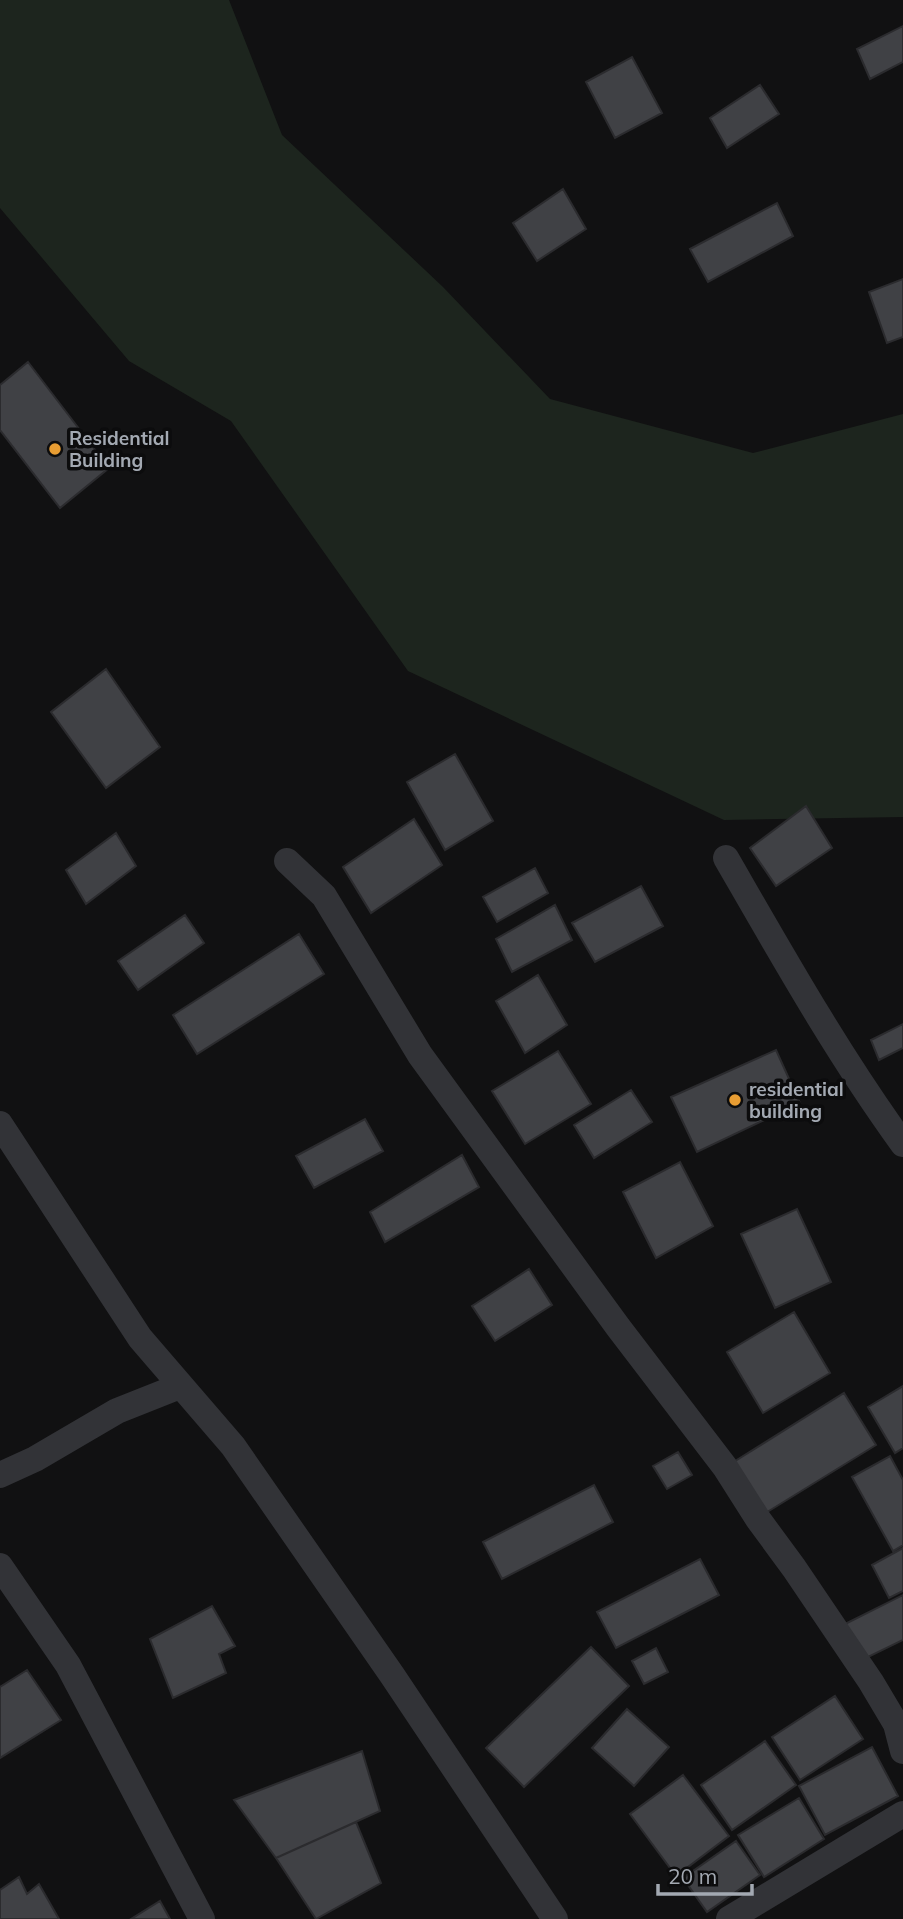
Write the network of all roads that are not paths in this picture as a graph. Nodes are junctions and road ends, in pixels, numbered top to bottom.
1 (726, 858) dead end
2 (287, 861) dead end
3 (0, 1124) edge
4 (903, 1144) edge
5 (180, 1386) junction
6 (0, 1475) edge
7 (0, 1566) edge
8 (903, 1751) edge
9 (903, 1814) edge
10 (202, 1919) edge
11 (555, 1919) edge
12 (729, 1919) edge

1 - 4 street
2 - 8 street
3 - 5 street
5 - 6 street
5 - 11 street
7 - 10 street
9 - 12 street

